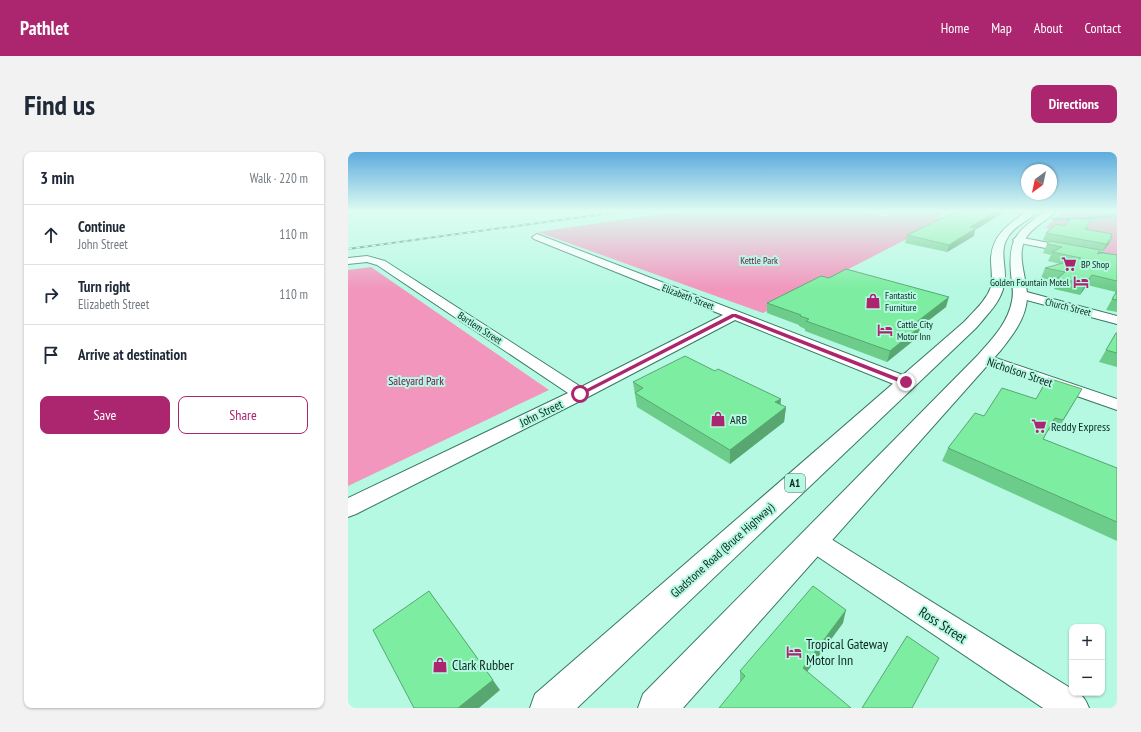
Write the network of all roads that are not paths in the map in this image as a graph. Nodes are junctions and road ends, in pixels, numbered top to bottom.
1 (1014, 237) edge
2 (537, 238) dead end
3 (1010, 239) junction
4 (1117, 259) edge
5 (348, 261) edge
6 (1020, 294) junction
7 (734, 315) junction
8 (1117, 320) edge
9 (965, 353) junction
10 (906, 382) junction
11 (580, 394) junction
12 (1117, 405) edge
13 (348, 508) edge
14 (814, 541) junction
15 (549, 708) edge
16 (657, 708) edge
17 (1072, 708) edge

1 - 3 highway
2 - 7 street, Elizabeth Street
3 - 4 street
3 - 6 highway, Gladstone Road (Bruce Highway) / A1
3 - 9 highway, Gladstone Road (Bruce Highway) / A1
5 - 11 street, Bartlem Street
6 - 8 street, Church Street
6 - 9 highway, Gladstone Road (Bruce Highway) / A1
7 - 10 street, Elizabeth Street
7 - 11 street, John Street
9 - 10 highway, Gladstone Road (Bruce Highway) / A1
9 - 12 street, Nicholson Street
9 - 14 highway, Gladstone Road (Bruce Highway) / A1
10 - 15 highway, Gladstone Road (Bruce Highway) / A1
11 - 13 street, John Street
14 - 16 highway, Gladstone Road (Bruce Highway) / A1
14 - 17 street, Ross Street

